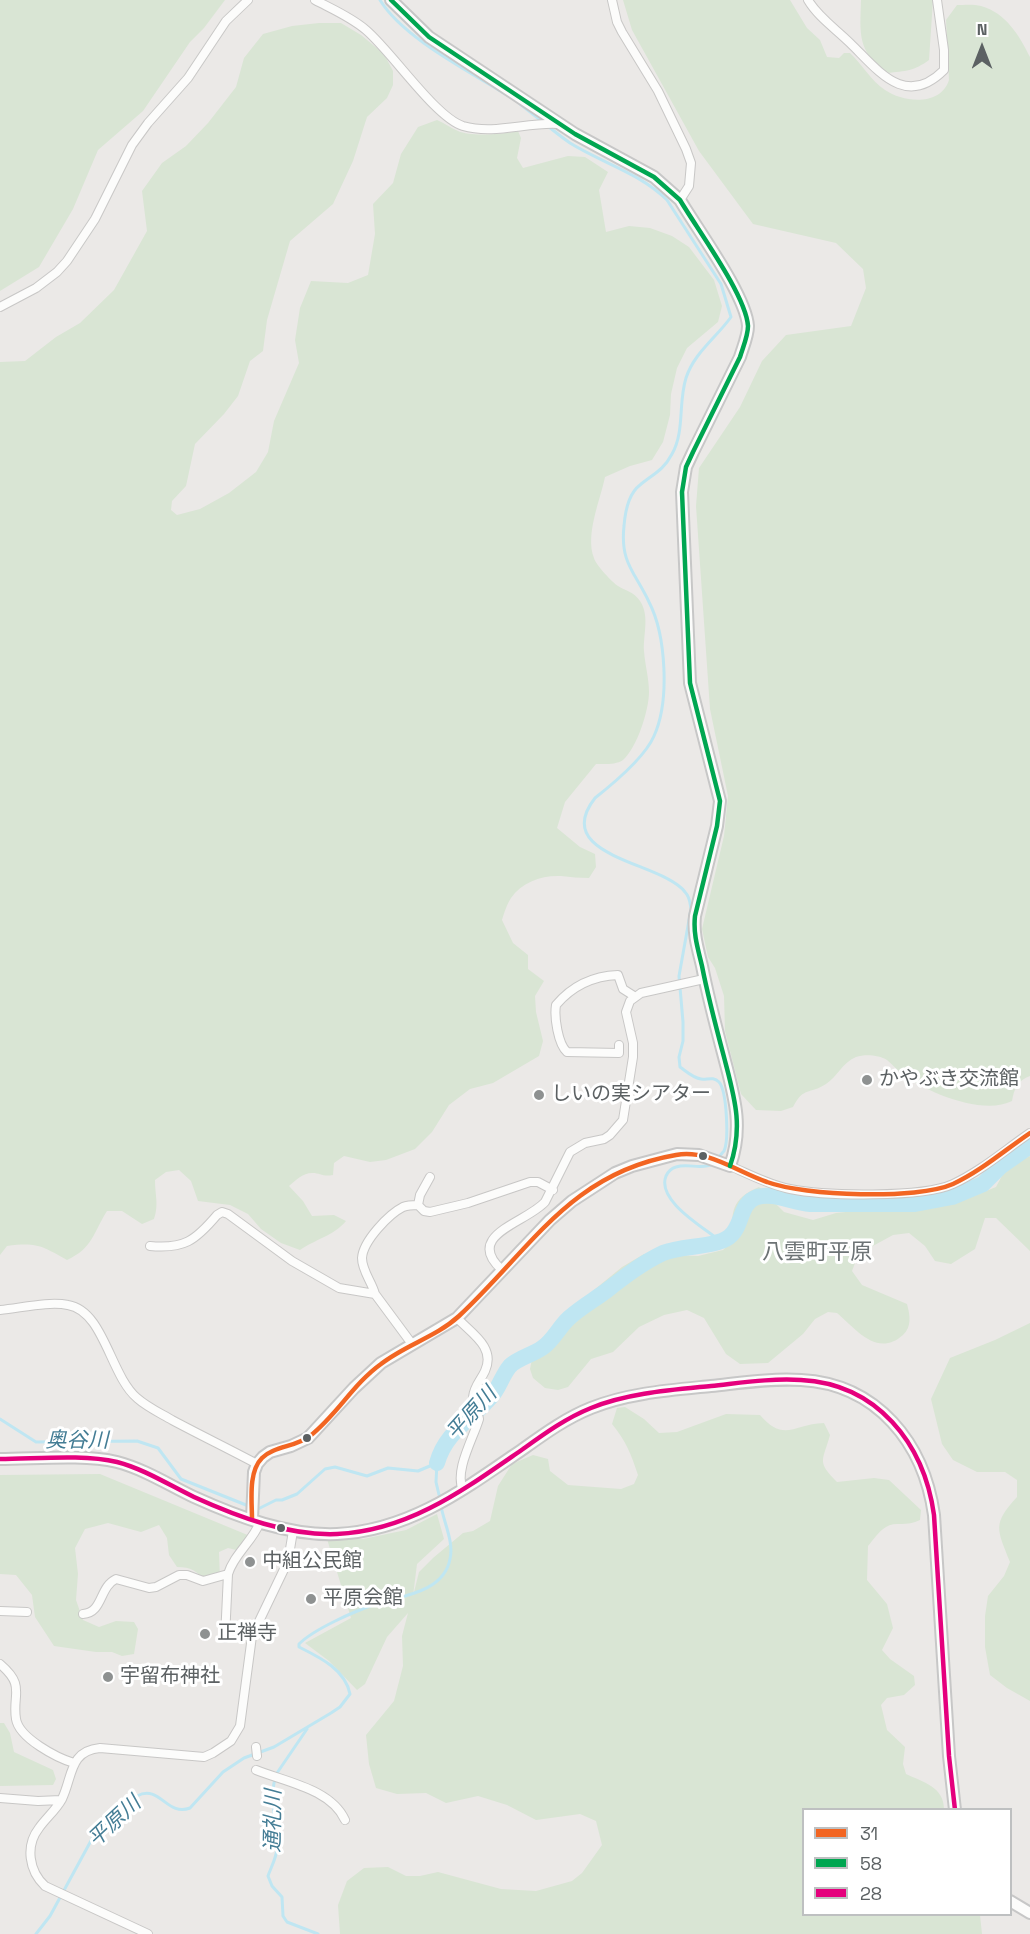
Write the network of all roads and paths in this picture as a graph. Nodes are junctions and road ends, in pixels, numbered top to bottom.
1 (248, 0) edge
2 (315, 0) edge
3 (391, 0) edge
4 (612, 0) edge
5 (808, 0) edge
6 (937, 0) edge
7 (551, 124) junction
8 (680, 200) junction
9 (0, 307) edge
10 (704, 979) junction
11 (634, 996) junction
12 (619, 1045) dead end
13 (1030, 1133) edge
14 (722, 1162) junction
15 (430, 1177) dead end
16 (553, 1190) junction
17 (417, 1204) junction
18 (150, 1246) dead end
19 (502, 1270) junction
20 (375, 1294) junction
21 (0, 1310) edge
22 (457, 1318) junction
23 (412, 1344) junction
24 (0, 1459) edge
25 (257, 1464) junction
26 (463, 1490) junction
27 (256, 1520) junction
28 (293, 1531) junction
29 (228, 1574) junction
30 (0, 1611) edge
31 (27, 1612) dead end
32 (83, 1614) dead end
33 (225, 1638) dead end
34 (0, 1665) edge
35 (256, 1747) dead end
36 (257, 1756) dead end
37 (74, 1763) junction
38 (256, 1770) dead end
39 (0, 1798) edge
40 (61, 1800) junction
41 (955, 1808) edge
42 (345, 1820) dead end
43 (1012, 1902) edge
44 (1030, 1913) edge
45 (148, 1934) edge

1 - 9 street
2 - 7 street
3 - 7 main road
4 - 8 street
5 - 6 street
7 - 8 main road
8 - 10 main road
10 - 11 street
10 - 14 main road
11 - 12 street
11 - 16 street
13 - 14 street
14 - 19 main road
15 - 17 street
16 - 17 street
16 - 19 street
17 - 20 street
18 - 20 street
19 - 22 main road
20 - 23 street
21 - 25 street
22 - 23 main road
22 - 26 street
23 - 25 main road
24 - 27 main road
25 - 27 main road
26 - 28 main road
26 - 41 main road
27 - 28 main road
27 - 29 street
28 - 37 street
29 - 32 street
29 - 33 street
30 - 31 street
34 - 37 street
35 - 36 street
37 - 40 street
38 - 42 street
39 - 40 street
40 - 45 street
43 - 44 main road

